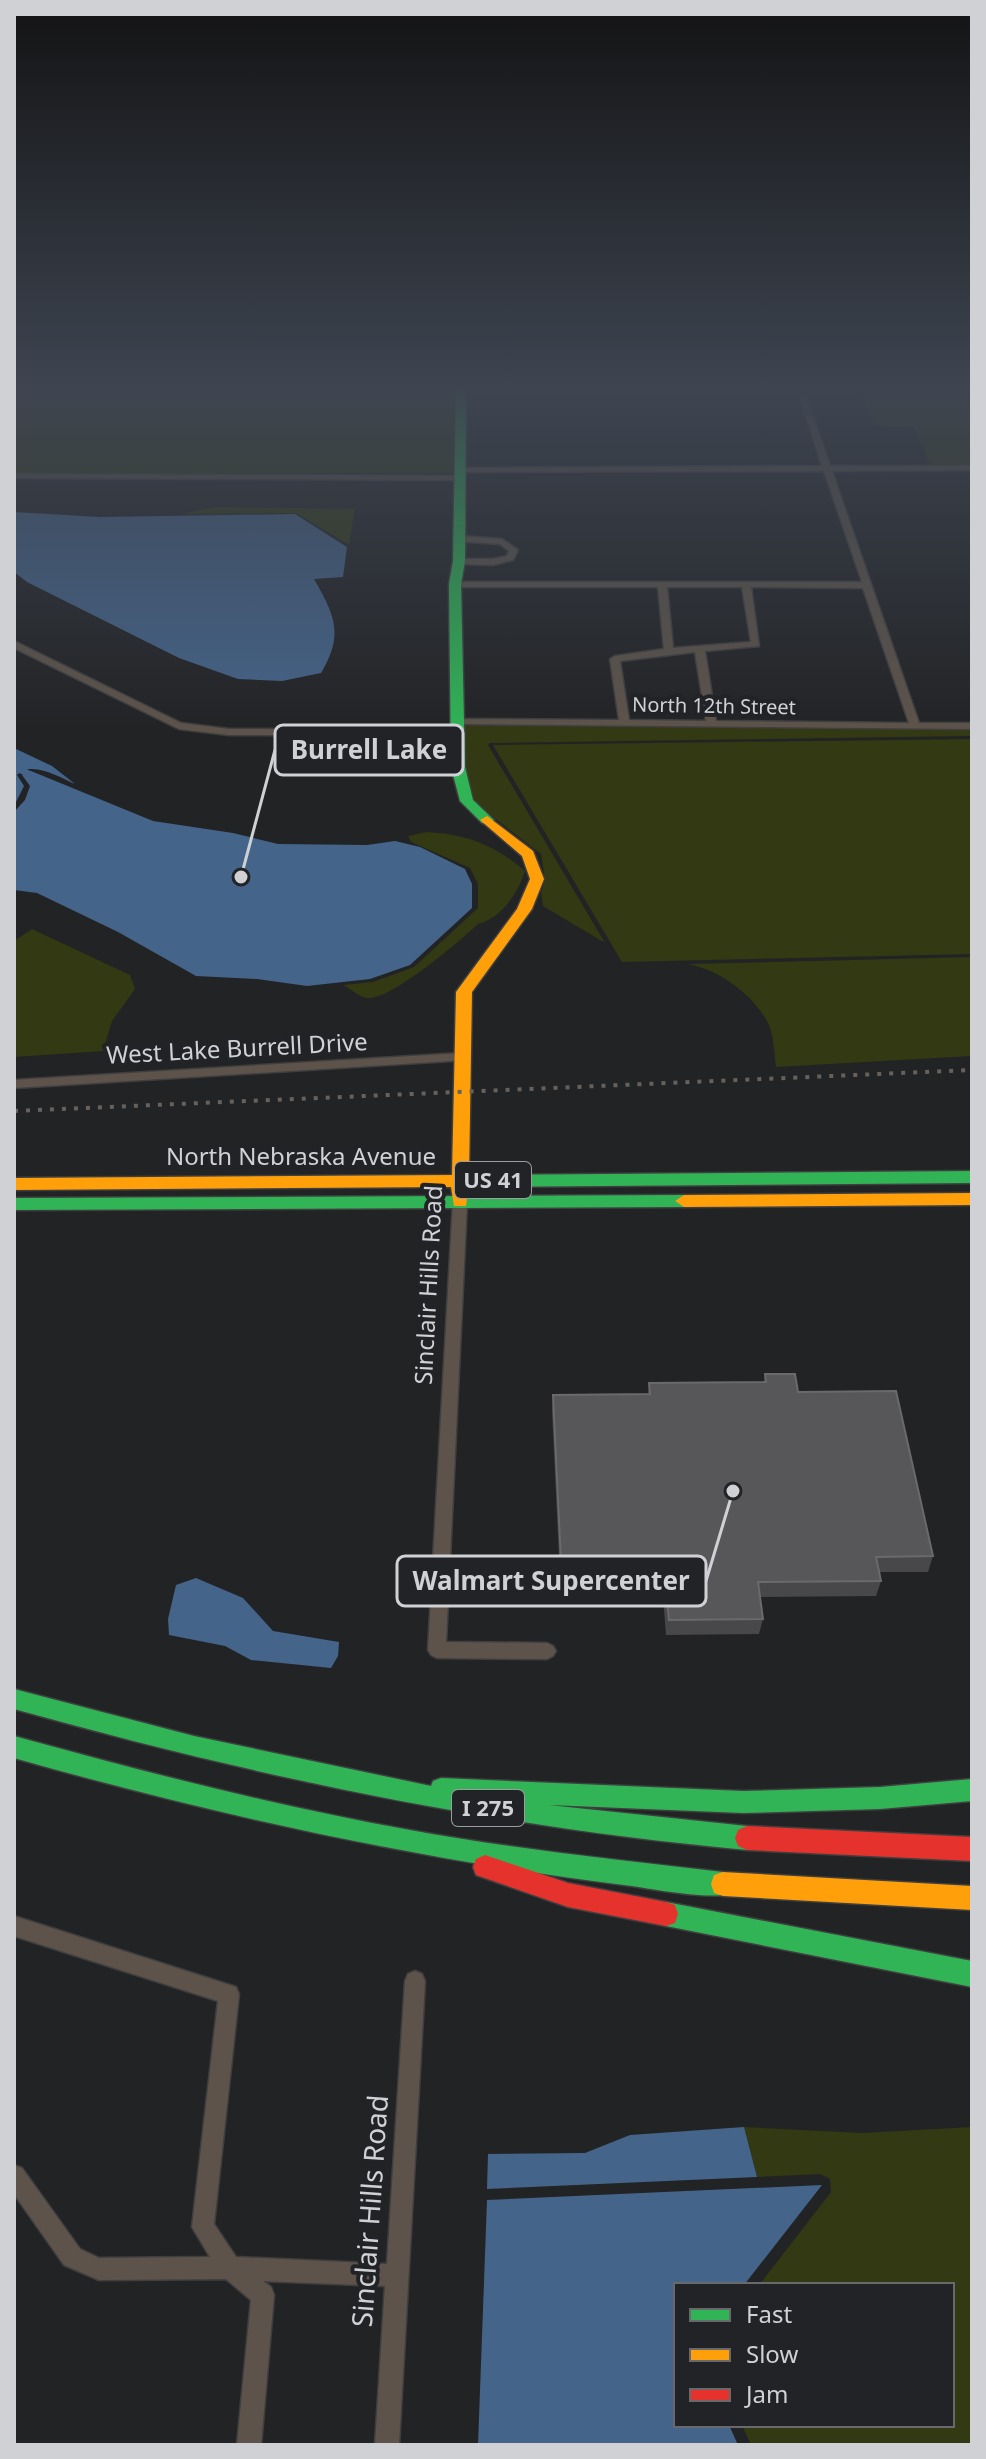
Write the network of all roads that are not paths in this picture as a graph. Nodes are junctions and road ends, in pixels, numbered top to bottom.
1 (460, 504) edge
2 (840, 504) edge
3 (459, 539) junction
4 (459, 561) junction
5 (455, 584) junction
6 (662, 585) junction
7 (746, 585) junction
8 (867, 585) junction
9 (14, 644) edge
10 (669, 651) junction
11 (700, 651) junction
12 (624, 723) junction
13 (711, 724) junction
14 (915, 726) junction
15 (972, 726) edge
16 (456, 728) junction
17 (462, 1057) junction
18 (14, 1084) edge
19 (879, 1177) junction
20 (972, 1177) edge
21 (461, 1180) junction
22 (302, 1181) junction
23 (118, 1183) junction
24 (14, 1184) edge
25 (14, 1194) edge
26 (753, 1199) junction
27 (972, 1199) edge
28 (460, 1202) junction
29 (14, 1204) edge
30 (147, 1204) junction
31 (547, 1651) dead end
32 (14, 1699) edge
33 (14, 1747) edge
34 (972, 1790) edge
35 (381, 1791) junction
36 (421, 1845) junction
37 (972, 1849) edge
38 (972, 1898) edge
39 (14, 1926) edge
40 (972, 1974) edge
41 (415, 1981) dead end
42 (14, 2176) edge
43 (230, 2268) junction
44 (395, 2275) junction
45 (249, 2445) edge
46 (387, 2445) edge

1 - 3 main road, Sinclair Hills Road
2 - 8 street
3 - 4 main road, Sinclair Hills Road
3 - 4 street
4 - 5 main road, Sinclair Hills Road
5 - 6 street
5 - 16 main road, Sinclair Hills Road
6 - 7 street
6 - 10 street
7 - 8 street
7 - 11 street
8 - 14 street
9 - 16 street, North 12th Street
10 - 11 street
10 - 12 street
11 - 13 street
12 - 13 street, North 12th Street
12 - 16 street, North 12th Street
13 - 14 street, North 12th Street
14 - 15 street, North 12th Street
16 - 17 main road, Sinclair Hills Road
17 - 18 street, West Lake Burrell Drive
17 - 21 main road, Sinclair Hills Road
19 - 20 main road, North Nebraska Avenue / US 41
19 - 21 main road, North Nebraska Avenue / US 41
19 - 26 main road
21 - 22 main road, North Nebraska Avenue / US 41
21 - 28 main road, Sinclair Hills Road
22 - 23 main road, North Nebraska Avenue / US 41
22 - 30 main road
23 - 24 main road, North Nebraska Avenue / US 41
23 - 25 main road
26 - 27 main road, North Nebraska Avenue / US 41
26 - 28 main road, North Nebraska Avenue / US 41
28 - 30 main road, North Nebraska Avenue / US 41
28 - 31 street, Sinclair Hills Road
29 - 30 main road, North Nebraska Avenue / US 41
32 - 35 main road, I 275
33 - 36 main road, I 275
34 - 35 main road
35 - 37 main road, I 275
36 - 38 main road, I 275
36 - 40 main road
39 - 43 street
41 - 44 street, Sinclair Hills Road
42 - 43 street
43 - 44 street
43 - 45 street
44 - 46 street, Sinclair Hills Road

